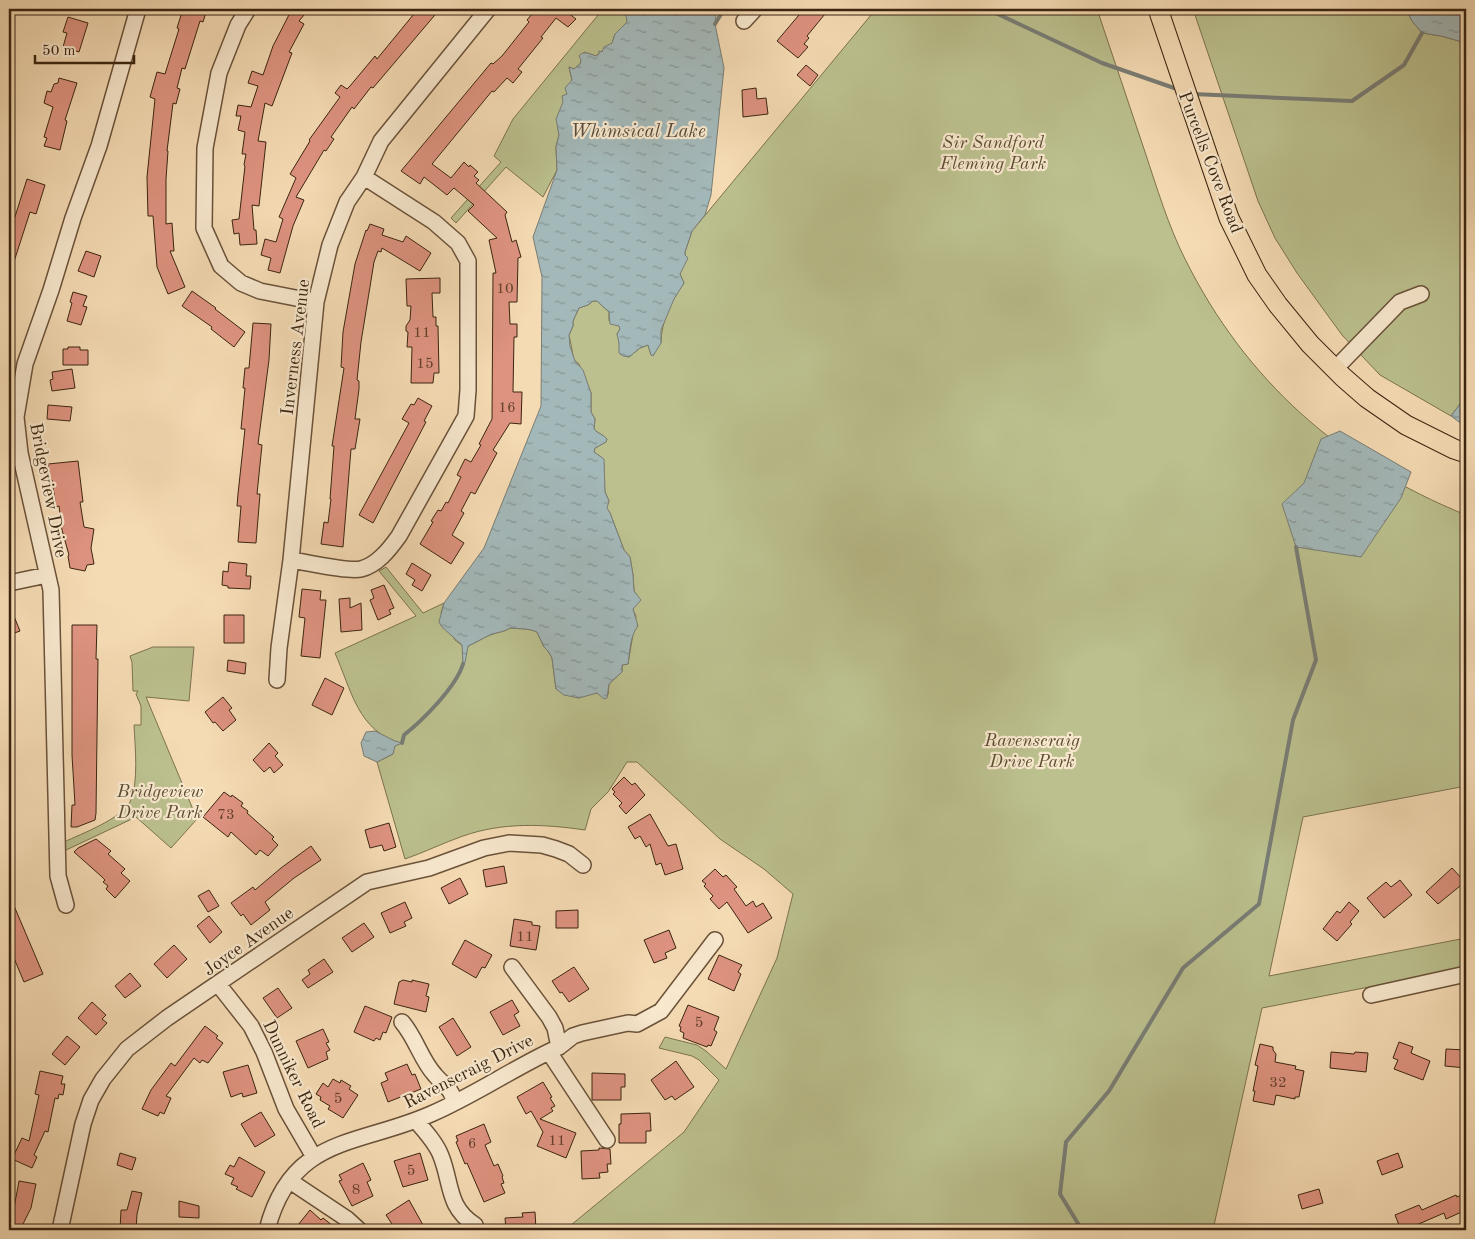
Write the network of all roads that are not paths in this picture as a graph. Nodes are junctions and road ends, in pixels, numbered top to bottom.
1 (138, 9) edge
2 (248, 9) edge
3 (488, 9) edge
4 (755, 9) edge
5 (1158, 9) edge
6 (744, 21) dead end
7 (364, 177) junction
8 (1421, 294) dead end
9 (316, 302) junction
10 (1335, 369) junction
11 (1466, 453) edge
12 (291, 560) junction
13 (47, 575) junction
14 (9, 583) edge
15 (277, 680) dead end
16 (583, 865) dead end
17 (66, 905) dead end
18 (715, 940) dead end
19 (512, 967) dead end
20 (1466, 974) edge
21 (218, 984) junction
22 (1370, 995) dead end
23 (402, 1022) dead end
24 (554, 1050) junction
25 (454, 1103) junction
26 (416, 1120) junction
27 (607, 1140) dead end
28 (314, 1157) junction
29 (290, 1181) junction
30 (475, 1225) dead end
31 (60, 1230) edge
32 (268, 1230) edge
33 (359, 1230) edge

1 - 13 street, Bridgeview Drive
2 - 9 street
3 - 7 street, Inverness Avenue
4 - 6 street
5 - 10 main road, Purcells Cove Road
7 - 9 street, Inverness Avenue
7 - 12 street
8 - 10 street
9 - 12 street, Inverness Avenue
10 - 11 main road, Purcells Cove Road
12 - 15 street, Inverness Avenue
13 - 14 street
13 - 17 street, Bridgeview Drive
16 - 21 street, Joyce Avenue
18 - 24 street, Ravenscraig Drive
19 - 24 street
20 - 22 street
21 - 28 street, Dunniker Road
21 - 31 street, Joyce Avenue
23 - 25 street
24 - 25 street, Ravenscraig Drive
24 - 27 street
25 - 26 street, Ravenscraig Drive
26 - 28 street, Ravenscraig Drive
26 - 30 street
28 - 29 street, Ravenscraig Drive
29 - 32 street, Ravenscraig Drive
29 - 33 street

